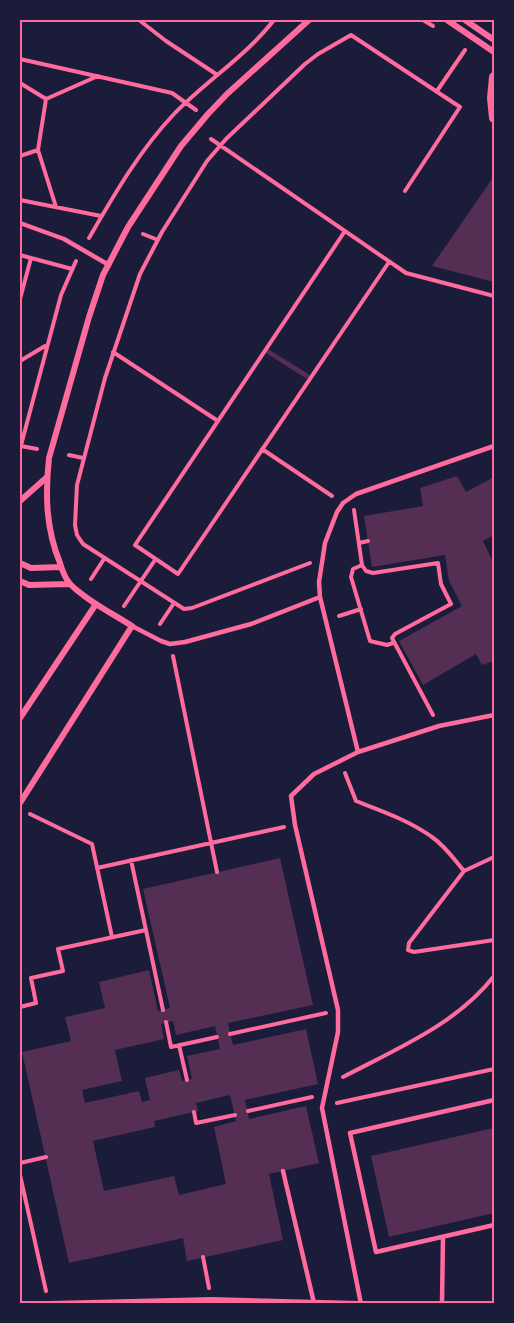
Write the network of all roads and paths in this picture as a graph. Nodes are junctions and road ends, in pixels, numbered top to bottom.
1 (139, 20) edge
2 (274, 20) edge
3 (309, 20) edge
4 (447, 20) edge
5 (465, 20) edge
6 (473, 37) junction
7 (495, 40) edge
8 (495, 52) edge
9 (20, 59) edge
10 (217, 74) junction
11 (98, 76) junction
12 (495, 77) edge
13 (20, 83) edge
14 (437, 91) junction
15 (46, 99) junction
16 (186, 103) junction
17 (206, 117) junction
18 (495, 118) edge
19 (212, 139) dead end
20 (220, 145) junction
21 (38, 150) junction
22 (20, 156) edge
23 (405, 191) dead end
24 (20, 200) edge
25 (56, 208) junction
26 (101, 216) junction
27 (20, 223) edge
28 (345, 231) junction
29 (143, 234) dead end
30 (158, 240) junction
31 (82, 249) junction
32 (20, 255) edge
33 (31, 258) junction
34 (388, 262) junction
35 (109, 265) junction
36 (72, 269) junction
37 (495, 296) edge
38 (20, 299) edge
39 (46, 346) junction
40 (113, 352) junction
41 (20, 361) edge
42 (218, 421) junction
43 (495, 446) edge
44 (20, 447) edge
45 (38, 449) dead end
46 (262, 449) junction
47 (69, 455) dead end
48 (83, 458) junction
49 (47, 476) junction
50 (352, 496) junction
51 (20, 501) edge
52 (343, 503) junction
53 (368, 542) dead end
54 (359, 543) junction
55 (322, 558) junction
56 (104, 559) junction
57 (155, 560) junction
58 (20, 563) edge
59 (362, 565) junction
60 (61, 567) junction
61 (91, 579) dead end
62 (20, 581) edge
63 (141, 582) junction
64 (70, 584) junction
65 (320, 597) junction
66 (174, 603) junction
67 (96, 604) junction
68 (361, 609) junction
69 (117, 617) junction
70 (325, 620) junction
71 (160, 624) dead end
72 (132, 626) junction
73 (393, 643) junction
74 (170, 644) junction
75 (411, 663) dead end
76 (406, 667) junction
77 (495, 715) edge
78 (20, 718) edge
79 (439, 726) junction
80 (358, 752) junction
81 (340, 761) junction
82 (20, 803) edge
83 (30, 814) dead end
84 (295, 825) junction
85 (211, 843) junction
86 (495, 857) edge
87 (131, 860) junction
88 (97, 868) junction
89 (464, 871) junction
90 (217, 872) dead end
91 (146, 930) junction
92 (112, 937) junction
93 (495, 940) edge
94 (495, 976) edge
95 (20, 1006) edge
96 (163, 1010) dead end
97 (338, 1010) junction
98 (166, 1022) dead end
99 (230, 1034) dead end
100 (217, 1037) dead end
101 (179, 1045) junction
102 (495, 1070) edge
103 (187, 1080) dead end
104 (326, 1086) junction
105 (324, 1094) junction
106 (495, 1100) edge
107 (322, 1108) junction
108 (194, 1112) dead end
109 (248, 1112) dead end
110 (235, 1114) dead end
111 (46, 1157) dead end
112 (20, 1163) edge
113 (283, 1171) dead end
114 (20, 1175) edge
115 (495, 1225) edge
116 (443, 1237) junction
117 (203, 1257) dead end
118 (212, 1300) junction
119 (314, 1303) edge
120 (50, 1304) edge
121 (360, 1304) edge
122 (442, 1304) edge

1 - 10 path
2 - 10 path
3 - 17 street
4 - 6 street
5 - 7 street
6 - 8 street
6 - 14 path
9 - 11 path
10 - 16 path
11 - 15 path
11 - 16 path
12 - 18 street
13 - 15 path
14 - 20 path
14 - 23 path
15 - 21 path
16 - 17 path
16 - 26 path
17 - 35 street
19 - 20 path
20 - 28 path
20 - 30 path
21 - 22 path
21 - 25 path
24 - 25 path
25 - 26 path
26 - 31 path
27 - 31 lane
28 - 34 path
28 - 42 path
29 - 30 path
30 - 40 path
31 - 35 lane
31 - 36 path
32 - 33 path
33 - 36 path
33 - 38 path
34 - 37 path
34 - 46 path
35 - 49 street
36 - 39 path
39 - 41 path
39 - 44 path
40 - 42 path
40 - 48 path
42 - 57 path
43 - 50 lane
44 - 45 path
46 - 52 path
46 - 57 path
47 - 48 path
48 - 56 path
49 - 51 street
49 - 60 street
50 - 52 lane
50 - 54 path
52 - 55 lane
53 - 54 path
54 - 59 path
55 - 65 lane
55 - 66 path
56 - 61 path
56 - 63 path
57 - 63 path
58 - 60 street
59 - 68 path
59 - 73 path
60 - 64 street
62 - 64 street
63 - 66 path
63 - 69 path
64 - 67 street
65 - 70 lane
65 - 74 lane
66 - 71 path
67 - 69 street
67 - 78 street
68 - 70 path
68 - 73 path
69 - 72 street
70 - 80 lane
72 - 74 lane
72 - 82 street
73 - 76 path
74 - 85 path
75 - 76 path
76 - 79 path
77 - 79 lane
79 - 80 lane
80 - 81 lane
81 - 84 lane
81 - 89 path
83 - 88 path
84 - 85 path
84 - 97 lane
85 - 87 path
85 - 90 path
86 - 89 path
87 - 88 path
87 - 91 path
88 - 92 path
89 - 93 path
91 - 92 path
91 - 96 path
92 - 95 path
94 - 104 path
97 - 99 path
97 - 104 lane
98 - 101 path
100 - 101 path
101 - 103 path
102 - 107 path
104 - 105 lane
105 - 107 lane
105 - 109 path
106 - 116 lane
107 - 121 lane
108 - 110 path
111 - 112 path
113 - 119 lane
114 - 120 path
115 - 116 lane
116 - 122 lane
117 - 118 path
118 - 119 street
118 - 120 street
119 - 121 street

